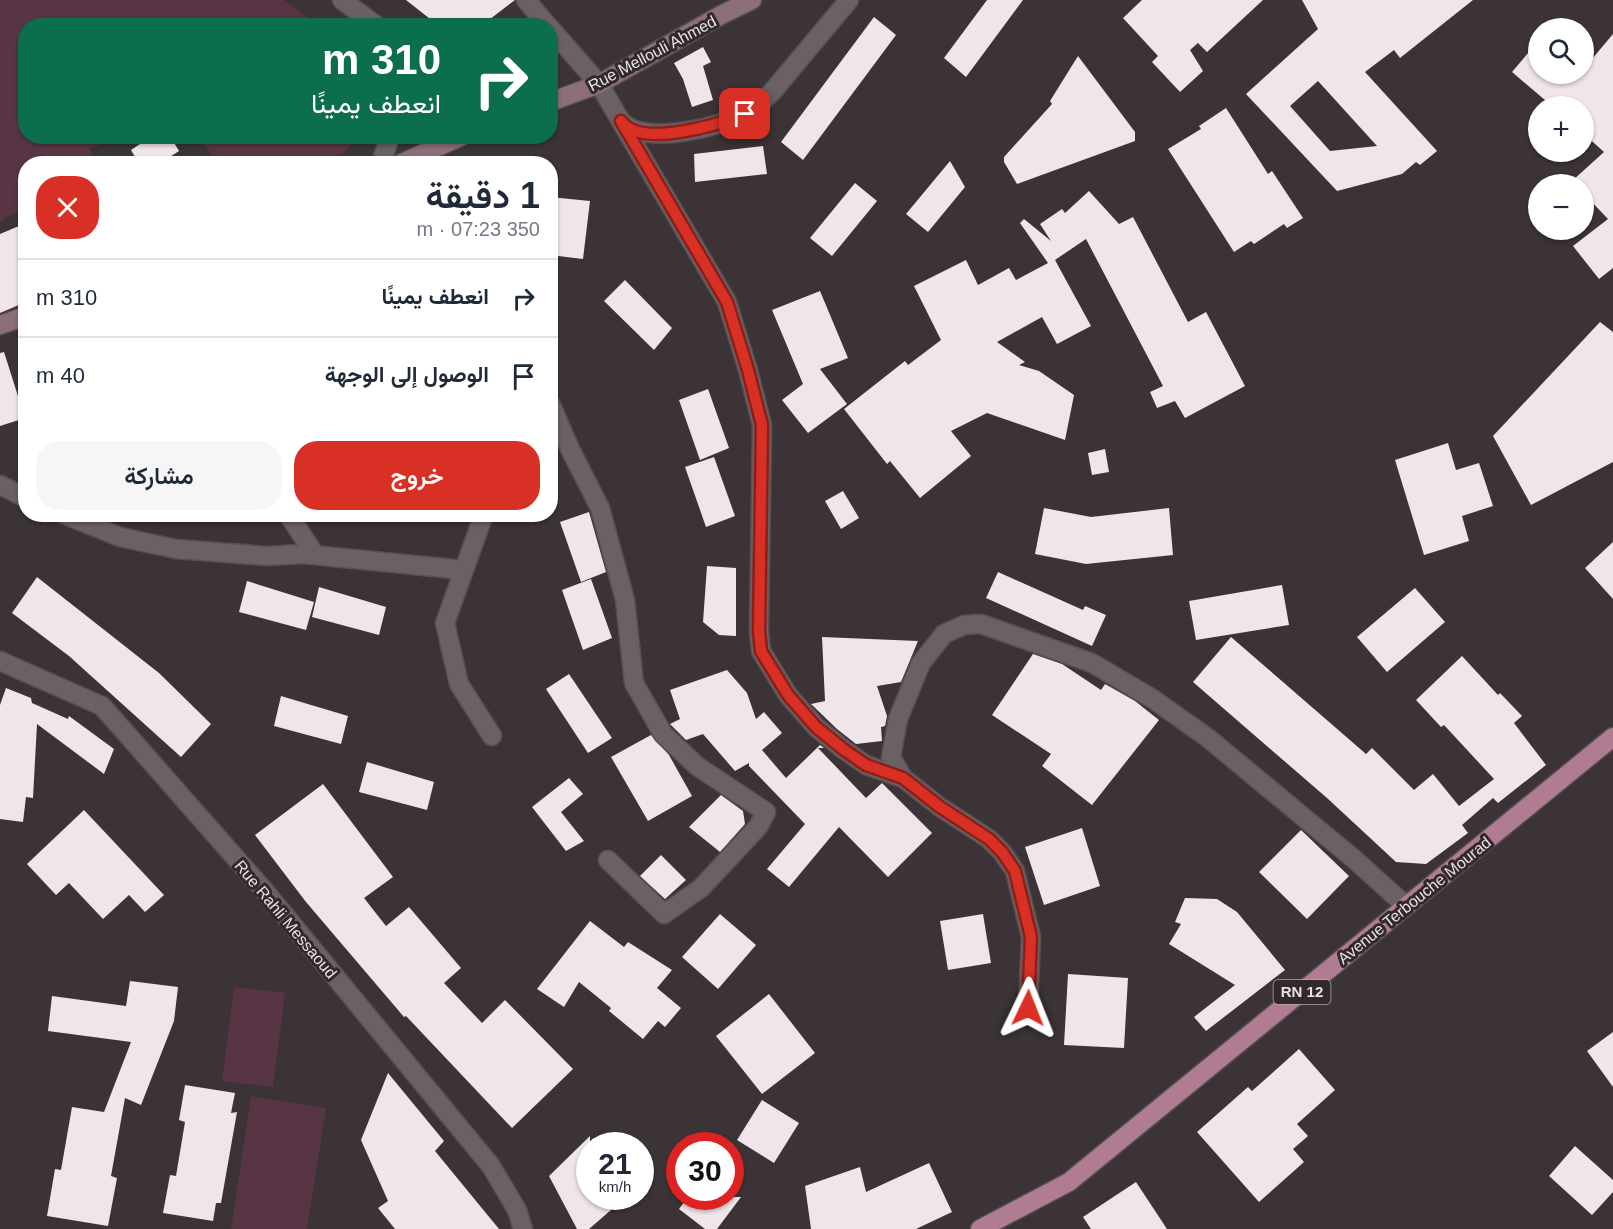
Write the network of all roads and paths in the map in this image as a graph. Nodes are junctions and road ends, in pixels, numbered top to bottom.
1 (342, 0) edge
2 (526, 0) edge
3 (752, 0) edge
4 (849, 0) edge
5 (363, 18) edge
6 (541, 18) edge
7 (558, 37) edge
8 (599, 84) junction
9 (558, 99) edge
10 (621, 121) junction
11 (444, 144) edge
12 (418, 156) edge
13 (18, 319) edge
14 (0, 325) edge
15 (558, 421) edge
16 (0, 485) edge
17 (18, 494) edge
18 (83, 522) edge
19 (293, 522) edge
20 (481, 522) edge
21 (315, 555) junction
22 (464, 570) junction
23 (0, 661) edge
24 (492, 736) dead end
25 (1613, 737) edge
26 (903, 778) junction
27 (608, 860) dead end
28 (1406, 906) junction
29 (1028, 1008) dead end
30 (523, 1229) edge
31 (980, 1229) edge

1 - 5 street
2 - 6 street
3 - 8 street, Rue Mellouli Ahmed
4 - 10 street
7 - 8 street
8 - 9 street, Rue Mellouli Ahmed
8 - 10 street
10 - 26 street
11 - 12 street
13 - 14 street
15 - 27 street
16 - 17 street
18 - 21 street
19 - 21 street
20 - 22 street
21 - 22 street
22 - 24 street
23 - 30 street, Rue Rahli Messaoud
25 - 28 main road, Avenue Terbouche Mourad / RN 12
26 - 28 street
26 - 29 street
28 - 31 main road, Avenue Terbouche Mourad / RN 12

